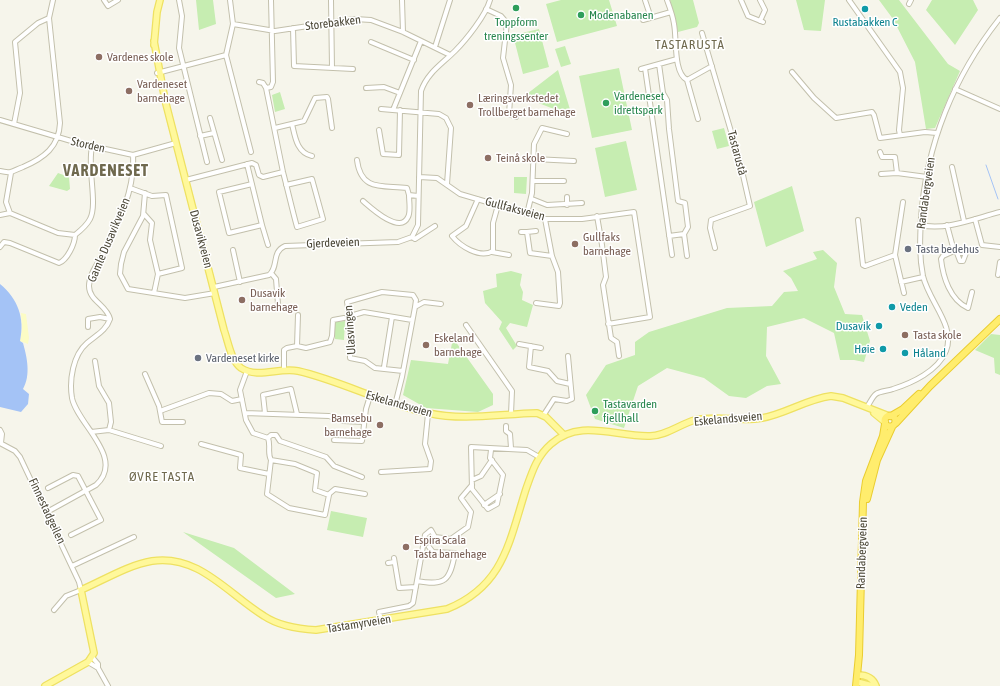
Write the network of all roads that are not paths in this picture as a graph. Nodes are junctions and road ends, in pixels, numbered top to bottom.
1 (53, 0) edge
2 (104, 0) edge
3 (118, 0) edge
4 (160, 0) edge
5 (179, 0) edge
6 (230, 0) edge
7 (272, 0) edge
8 (331, 0) edge
9 (402, 0) edge
10 (450, 0) edge
11 (490, 0) edge
12 (645, 0) edge
13 (667, 0) edge
14 (741, 0) edge
15 (760, 0) edge
16 (849, 0) edge
17 (912, 0) edge
18 (909, 4) dead end
19 (486, 9) junction
20 (671, 12) junction
21 (50, 18) junction
22 (651, 18) junction
23 (1000, 18) edge
24 (643, 20) dead end
25 (331, 22) junction
26 (233, 24) junction
27 (293, 28) junction
28 (272, 30) junction
29 (403, 32) junction
30 (702, 33) dead end
31 (422, 41) junction
32 (371, 42) dead end
33 (435, 46) junction
34 (226, 55) junction
35 (450, 55) junction
36 (677, 59) junction
37 (414, 60) junction
38 (659, 64) junction
39 (712, 66) junction
40 (182, 67) junction
41 (332, 68) junction
42 (353, 69) dead end
43 (792, 72) dead end
44 (158, 73) junction
45 (687, 80) junction
46 (259, 82) dead end
47 (266, 88) junction
48 (366, 88) dead end
49 (955, 89) junction
50 (400, 93) junction
51 (381, 109) dead end
52 (1000, 109) edge
53 (393, 110) junction
54 (400, 110) junction
55 (420, 112) junction
56 (516, 117) dead end
57 (210, 118) dead end
58 (698, 119) dead end
59 (0, 120) edge
60 (14, 124) junction
61 (292, 124) junction
62 (275, 128) junction
63 (332, 128) dead end
64 (379, 130) dead end
65 (214, 133) junction
66 (937, 133) junction
67 (567, 134) dead end
68 (900, 135) junction
69 (200, 136) junction
70 (58, 138) junction
71 (176, 144) junction
72 (92, 147) junction
73 (251, 152) dead end
74 (880, 152) dead end
75 (133, 155) junction
76 (312, 156) dead end
77 (534, 159) junction
78 (222, 160) dead end
79 (357, 160) dead end
80 (574, 161) dead end
81 (207, 162) dead end
82 (247, 164) junction
83 (952, 167) dead end
84 (0, 171) edge
85 (283, 172) junction
86 (897, 173) junction
87 (11, 174) junction
88 (881, 174) dead end
89 (419, 177) junction
90 (927, 177) junction
91 (186, 180) junction
92 (533, 180) junction
93 (564, 181) dead end
94 (252, 184) junction
95 (447, 184) junction
96 (286, 185) junction
97 (130, 188) junction
98 (145, 193) junction
99 (409, 195) junction
100 (418, 196) junction
101 (567, 197) dead end
102 (478, 199) junction
103 (532, 199) junction
104 (363, 201) dead end
105 (903, 202) dead end
106 (582, 203) dead end
107 (498, 205) junction
108 (567, 205) junction
109 (1000, 212) edge
110 (10, 213) junction
111 (144, 214) junction
112 (527, 214) junction
113 (0, 215) edge
114 (596, 216) junction
115 (545, 218) junction
116 (975, 218) junction
117 (858, 220) dead end
118 (964, 221) junction
119 (262, 225) junction
120 (921, 225) junction
121 (947, 225) junction
122 (435, 226) dead end
123 (536, 231) dead end
124 (521, 232) dead end
125 (527, 232) junction
126 (684, 234) junction
127 (75, 235) junction
128 (669, 236) junction
129 (412, 237) junction
130 (268, 245) dead end
131 (0, 247) edge
132 (1000, 247) edge
133 (715, 248) dead end
134 (233, 250) dead end
135 (492, 252) junction
136 (672, 255) dead end
137 (895, 255) junction
138 (509, 256) dead end
139 (552, 256) junction
140 (687, 256) dead end
141 (1000, 262) edge
142 (271, 273) junction
143 (158, 274) junction
144 (998, 274) dead end
145 (923, 278) junction
146 (240, 282) junction
147 (901, 282) junction
148 (214, 290) junction
149 (972, 292) dead end
150 (154, 293) junction
151 (904, 293) dead end
152 (536, 303) dead end
153 (278, 304) dead end
154 (441, 304) dead end
155 (415, 307) junction
156 (298, 315) dead end
157 (350, 316) junction
158 (392, 317) junction
159 (344, 318) dead end
160 (110, 319) junction
161 (1000, 319) edge
162 (412, 320) junction
163 (608, 324) junction
164 (466, 325) dead end
165 (88, 327) dead end
166 (519, 344) dead end
167 (297, 346) junction
168 (531, 346) junction
169 (541, 348) dead end
170 (568, 356) dead end
171 (619, 356) dead end
172 (95, 361) dead end
173 (384, 368) junction
174 (247, 371) junction
175 (284, 371) junction
176 (404, 371) junction
177 (145, 374) dead end
178 (570, 384) junction
179 (930, 386) junction
180 (370, 396) junction
181 (242, 399) junction
182 (395, 405) junction
183 (867, 407) junction
184 (160, 411) junction
185 (245, 413) junction
186 (265, 413) junction
187 (297, 414) junction
188 (428, 414) junction
189 (511, 414) junction
190 (543, 416) junction
191 (890, 416) junction
192 (184, 422) dead end
193 (364, 422) junction
194 (885, 423) junction
195 (894, 425) junction
196 (506, 426) dead end
197 (0, 430) edge
198 (109, 430) junction
199 (91, 432) junction
200 (561, 437) junction
201 (268, 438) junction
202 (334, 440) dead end
203 (1, 443) edge
204 (202, 444) dead end
205 (161, 446) dead end
206 (511, 448) junction
207 (491, 450) junction
208 (539, 457) junction
209 (271, 460) junction
210 (492, 460) junction
211 (381, 472) dead end
212 (269, 474) junction
213 (362, 477) dead end
214 (472, 480) junction
215 (472, 485) junction
216 (48, 488) dead end
217 (86, 490) junction
218 (328, 494) junction
219 (365, 494) dead end
220 (47, 512) junction
221 (71, 535) dead end
222 (134, 537) dead end
223 (429, 547) dead end
224 (388, 563) dead end
225 (72, 566) junction
226 (417, 581) junction
227 (416, 587) junction
228 (81, 590) junction
229 (54, 610) dead end
230 (381, 620) junction
231 (92, 657) junction
232 (88, 662) junction
233 (98, 668) junction
234 (859, 681) edge
235 (45, 686) edge
236 (108, 686) edge
237 (872, 686) edge
238 (876, 686) edge

1 - 21 street
2 - 3 street
4 - 44 main road, Dusavikveien
5 - 40 street
6 - 26 street
7 - 28 street
8 - 25 street
9 - 29 street
10 - 33 street
11 - 19 street
12 - 22 street
13 - 20 street
14 - 15 street
16 - 68 street
17 - 18 street
19 - 35 street
19 - 56 street
20 - 22 street
20 - 36 street
21 - 60 street
21 - 70 street
22 - 24 street
23 - 49 street, Randabergveien
25 - 27 street, Storebakken
25 - 29 street, Storebakken
25 - 41 street
26 - 28 street, Storebakken
26 - 34 street
27 - 28 street, Storebakken
27 - 41 street
28 - 47 street
29 - 31 street, Storebakken
30 - 39 street, Tastarustå
31 - 33 street, Storebakken
31 - 37 street
32 - 37 street
33 - 35 street, Storebakken
34 - 40 street
34 - 73 street
35 - 55 street
36 - 38 street
36 - 45 street
37 - 50 street
38 - 126 street
38 - 128 street
39 - 45 street
39 - 133 street, Tastarustå
40 - 44 street
40 - 69 street
41 - 42 street
43 - 68 street
44 - 71 main road, Dusavikveien
45 - 58 street
46 - 47 street
47 - 62 street
48 - 50 street
49 - 52 street
49 - 66 street, Randabergveien
50 - 53 street
51 - 53 street
53 - 54 street
54 - 55 street
54 - 64 street
55 - 89 street
55 - 95 street
57 - 65 street
59 - 60 street, Storden
60 - 70 street, Storden
61 - 62 street
61 - 63 street
61 - 76 street
62 - 85 street
65 - 69 street
65 - 78 street
66 - 68 street
66 - 90 street, Randabergveien
67 - 77 street
69 - 81 street
70 - 72 street, Storden
70 - 87 street
71 - 75 street, Storden
71 - 91 main road, Dusavikveien
72 - 75 street, Storden
72 - 127 street
74 - 86 street
75 - 97 street, Gamle Dusavikveien
77 - 80 street
77 - 92 street
79 - 99 street
82 - 85 street
82 - 91 street
82 - 94 street
83 - 118 street
84 - 87 street
85 - 96 street
86 - 88 street
86 - 90 street
87 - 110 street
89 - 95 street, Gullfaksveien
89 - 100 street
90 - 120 street, Randabergveien
91 - 148 main road, Dusavikveien
92 - 93 street
92 - 103 street
94 - 119 street
94 - 119 street
95 - 102 street, Gullfaksveien
96 - 96 street
97 - 98 street
97 - 160 street, Gamle Dusavikveien
98 - 111 street
98 - 143 street
99 - 100 street
99 - 104 street
100 - 129 street
101 - 108 street
102 - 107 street, Gullfaksveien
102 - 135 street
103 - 108 street
103 - 112 street
105 - 137 street
106 - 108 street
107 - 112 street, Gullfaksveien
107 - 135 street
109 - 116 street
110 - 113 street
110 - 127 street
111 - 143 street
111 - 150 street
112 - 115 street, Gullfaksveien
114 - 115 street, Gullfaksveien
114 - 163 street
114 - 163 street, Gullfaksveien
115 - 139 street
116 - 118 street
116 - 132 street
117 - 137 street
118 - 121 street
119 - 130 street
120 - 121 street
120 - 145 street, Randabergveien
121 - 149 street
122 - 129 street, Gjerdeveien
123 - 125 street
124 - 125 street
125 - 139 street
126 - 128 street
126 - 140 street
127 - 131 street
128 - 136 street
129 - 142 street, Gjerdeveien
134 - 146 street
135 - 138 street
137 - 147 street
139 - 152 street
141 - 144 street
142 - 146 street
142 - 153 street
143 - 150 street
145 - 147 street
145 - 183 street, Randabergveien
146 - 148 street
147 - 151 street
148 - 150 street
148 - 174 main road, Dusavikveien
154 - 155 street
155 - 157 street, Ulasvingen
155 - 162 street
156 - 167 street
157 - 158 street
157 - 173 street, Ulasvingen
158 - 162 street
158 - 173 street
159 - 167 street
160 - 165 street
160 - 199 street
161 - 179 highway
162 - 176 street
163 - 171 street
164 - 189 street
166 - 168 street
167 - 175 street
168 - 169 street
168 - 178 street
170 - 178 street
172 - 198 street
173 - 176 street, Ulasvingen
174 - 175 main road, Eskelandsveien
174 - 181 street
175 - 180 main road, Eskelandsveien
176 - 182 street
177 - 184 street
178 - 190 street
179 - 191 highway
179 - 195 highway
180 - 182 main road, Eskelandsveien
180 - 193 street
181 - 184 street
181 - 185 street
182 - 188 main road, Eskelandsveien
183 - 191 main road, Eskelandsveien
183 - 194 main road
183 - 200 main road, Eskelandsveien
184 - 192 street
185 - 186 street
185 - 201 street
186 - 187 street
186 - 187 street
187 - 193 street
188 - 189 main road, Eskelandsveien
188 - 211 street
189 - 190 main road, Eskelandsveien
190 - 200 main road
191 - 194 highway
191 - 195 highway
193 - 202 street
194 - 195 highway
194 - 234 highway, Randabergveien
195 - 234 highway, Randabergveien
196 - 206 street
197 - 203 street
198 - 199 street
198 - 205 street
199 - 217 street
200 - 208 main road, Tastamyrveien
201 - 209 street
201 - 213 street
203 - 220 street, Finnestadgeilen
204 - 212 street
206 - 207 street
206 - 208 street
207 - 210 street
207 - 214 street
208 - 230 main road, Tastamyrveien
209 - 212 street
209 - 218 street
210 - 214 street
210 - 215 street
212 - 218 street
214 - 215 street
215 - 226 street
216 - 217 street
217 - 220 street
217 - 221 street
218 - 219 street
220 - 225 street, Finnestadgeilen
222 - 225 street
223 - 226 street
224 - 227 street
225 - 228 street, Finnestadgeilen
226 - 227 street
227 - 230 street
228 - 229 street
228 - 230 main road, Tastamyrveien
228 - 231 main road
231 - 232 main road
231 - 233 street
232 - 233 street
232 - 235 main road
233 - 236 street
234 - 237 main road
234 - 238 main road

